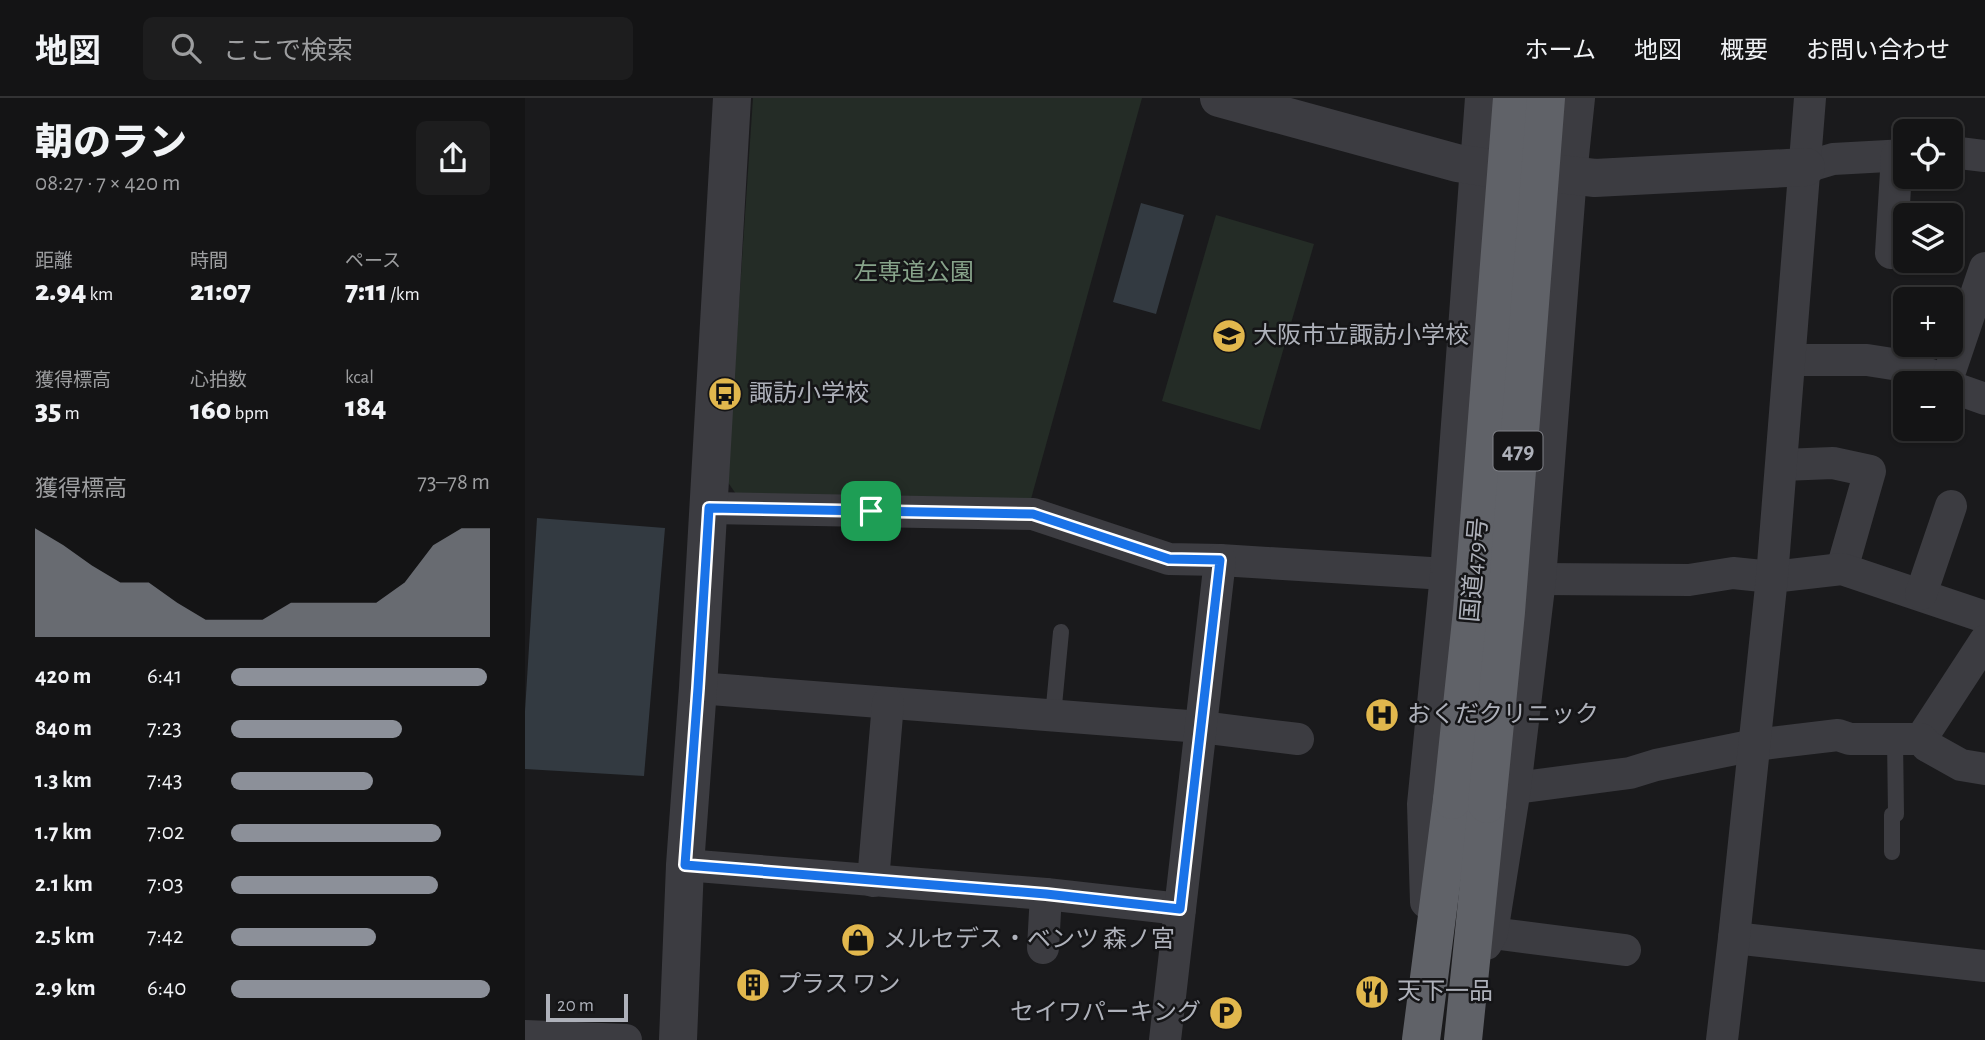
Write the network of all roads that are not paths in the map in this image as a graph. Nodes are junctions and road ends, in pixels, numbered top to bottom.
1 (732, 98) edge
2 (1481, 98) edge
3 (1512, 98) edge
4 (1546, 98) edge
5 (1579, 98) edge
6 (1810, 98) edge
7 (1244, 101) edge
8 (1963, 153) edge
9 (1893, 155) edge
10 (1985, 156) edge
11 (1483, 167) junction
12 (1806, 167) junction
13 (1565, 175) junction
14 (1898, 189) edge
15 (1891, 253) dead end
16 (1985, 268) edge
17 (1790, 360) junction
18 (1916, 371) edge
19 (1953, 371) edge
20 (1963, 391) edge
21 (1985, 399) edge
22 (1782, 464) junction
23 (1951, 506) dead end
24 (709, 508) junction
25 (1220, 560) junction
26 (1842, 569) junction
27 (1446, 574) junction
28 (1772, 577) junction
29 (1540, 579) junction
30 (1921, 594) junction
31 (1985, 617) edge
32 (1061, 632) dead end
33 (1985, 641) edge
34 (698, 688) junction
35 (888, 704) junction
36 (1053, 716) junction
37 (1201, 727) junction
38 (1298, 739) dead end
39 (1908, 739) junction
40 (1755, 746) junction
41 (1985, 769) edge
42 (1485, 798) junction
43 (1892, 852) dead end
44 (685, 865) junction
45 (873, 881) junction
46 (1046, 894) junction
47 (1180, 909) junction
48 (1492, 933) junction
49 (1734, 938) junction
50 (1043, 948) dead end
51 (1625, 950) dead end
52 (1985, 966) edge
53 (1471, 976) junction
54 (1429, 980) junction
55 (525, 1036) edge
56 (626, 1040) edge
57 (678, 1040) edge
58 (1165, 1040) edge
59 (1421, 1040) edge
60 (1463, 1040) edge
61 (1721, 1040) edge

1 - 24 street
2 - 11 street
3 - 42 highway, 国道479号 / 479, bridge
4 - 42 highway, 国道479号 / 479, bridge
5 - 13 street
6 - 12 street
7 - 11 street
8 - 10 street
9 - 12 street
11 - 27 street
12 - 13 street
12 - 17 street
13 - 29 street
14 - 15 street
16 - 19 street
17 - 18 street
17 - 22 street
20 - 21 street
22 - 26 street
22 - 28 street
23 - 30 street
24 - 25 street
24 - 34 street
25 - 27 street
25 - 37 street
26 - 28 street
26 - 30 street
27 - 54 street
28 - 29 street
28 - 40 street
29 - 42 street
30 - 31 street
32 - 36 lane
33 - 39 street
34 - 35 street
34 - 44 street
35 - 36 street
35 - 45 street
36 - 37 street
37 - 38 street
37 - 47 street
39 - 40 street
39 - 41 street
39 - 43 lane
40 - 42 street
40 - 49 street
42 - 48 street
42 - 53 highway, 国道479号 / 479
42 - 54 highway, 国道479号 / 479
44 - 45 street
44 - 57 street
45 - 46 street
46 - 47 street
46 - 50 street
47 - 58 street
48 - 51 street
48 - 53 street
49 - 52 street
49 - 61 street
53 - 60 highway, 国道479号 / 479
54 - 59 highway, 国道479号 / 479
55 - 56 street

